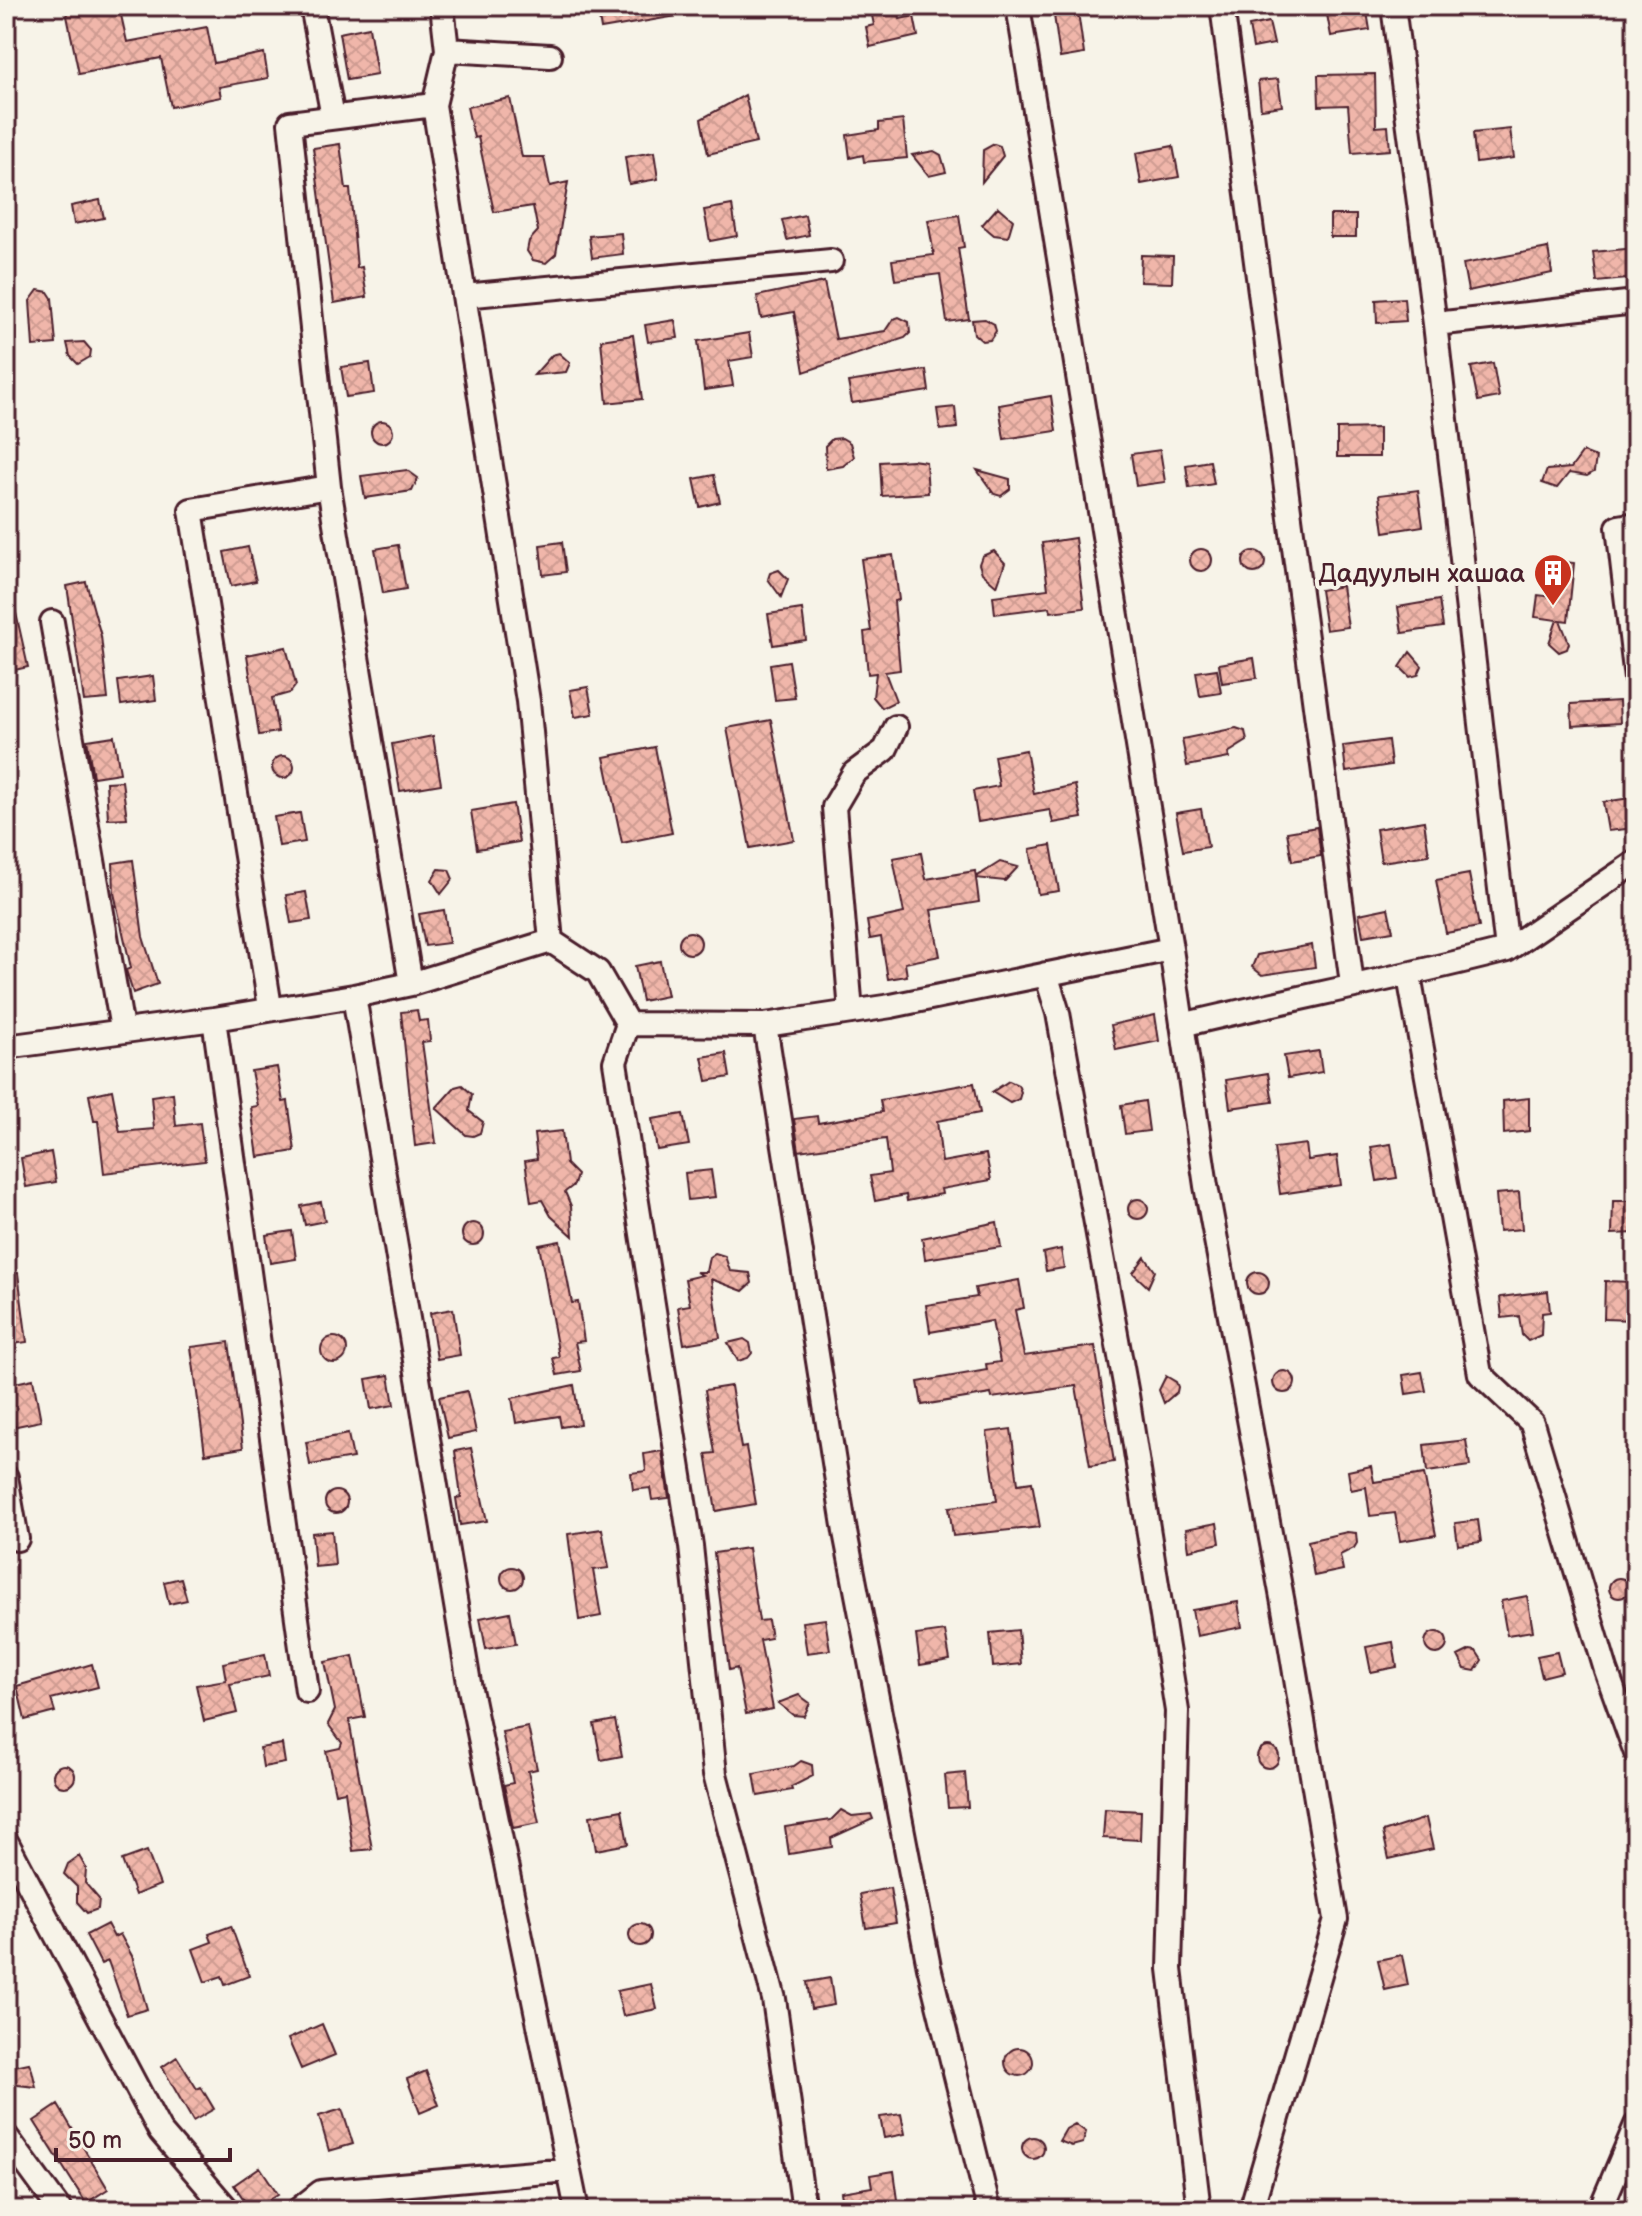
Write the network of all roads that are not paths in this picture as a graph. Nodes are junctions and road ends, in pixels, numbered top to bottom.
1 (312, 6) edge
2 (442, 6) edge
3 (1018, 6) edge
4 (1222, 6) edge
5 (1393, 6) edge
6 (447, 50) junction
7 (550, 56) dead end
8 (434, 105) junction
9 (333, 117) junction
10 (831, 261) dead end
11 (464, 296) junction
12 (1636, 302) edge
13 (1435, 324) junction
14 (329, 487) junction
15 (1636, 524) edge
16 (52, 622) dead end
17 (1636, 679) edge
18 (896, 727) dead end
19 (1636, 862) edge
20 (551, 941) junction
21 (1171, 949) junction
22 (1507, 950) junction
23 (1046, 974) junction
24 (1409, 976) junction
25 (411, 984) junction
26 (1352, 984) junction
27 (354, 996) junction
28 (270, 1007) junction
29 (851, 1012) junction
30 (214, 1019) junction
31 (628, 1024) junction
32 (765, 1025) junction
33 (1182, 1025) junction
34 (122, 1029) junction
35 (6, 1047) edge
36 (6, 1477) edge
37 (17, 1539) dead end
38 (307, 1691) dead end
39 (1636, 1753) edge
40 (6, 1841) edge
41 (1636, 2125) edge
42 (6, 2136) edge
43 (568, 2170) junction
44 (60, 2210) edge
45 (228, 2210) edge
46 (298, 2210) edge
47 (577, 2210) edge
48 (804, 2210) edge
49 (989, 2210) edge
50 (1199, 2210) edge
51 (1251, 2210) edge
52 (1600, 2210) edge

1 - 9 street
2 - 6 street
3 - 21 street
4 - 26 street
5 - 13 street
6 - 7 street
6 - 8 street
8 - 9 street
8 - 11 street
9 - 14 street
10 - 11 street
11 - 20 street
12 - 13 street
13 - 22 street
14 - 25 street
14 - 28 street
15 - 17 street
16 - 34 street
18 - 29 street
19 - 22 street
20 - 25 street
20 - 31 street
21 - 23 street
21 - 33 street
22 - 24 street
23 - 29 street
23 - 50 street
24 - 26 street
24 - 39 street
25 - 27 street
26 - 33 street
27 - 28 street
27 - 43 street
28 - 30 street
29 - 32 street
30 - 34 street
30 - 38 street
31 - 32 street
31 - 48 street
32 - 49 street
33 - 51 street
34 - 35 street
36 - 37 street
40 - 45 street
41 - 52 street
42 - 44 street
43 - 46 street
43 - 47 street

